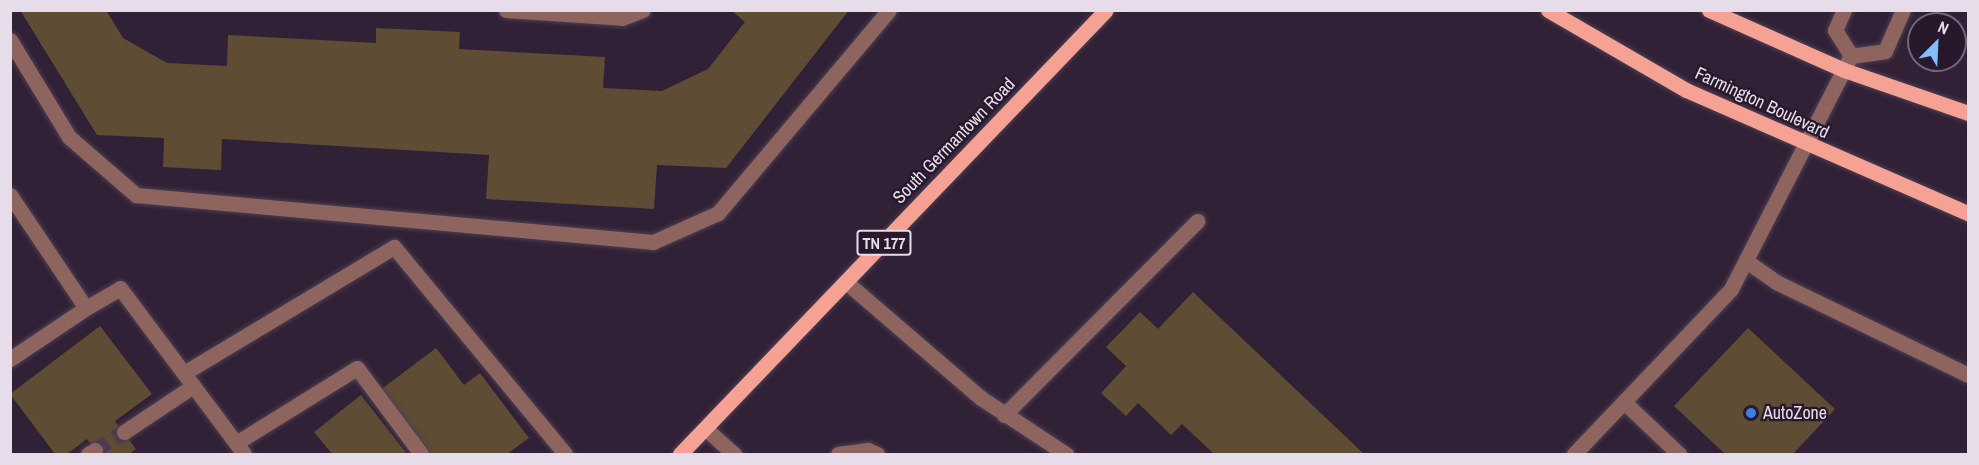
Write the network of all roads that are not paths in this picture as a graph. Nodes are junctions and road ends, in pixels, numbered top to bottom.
1 (506, 10) edge
2 (643, 10) edge
3 (890, 10) edge
4 (1106, 10) edge
5 (1548, 10) edge
6 (1709, 10) edge
7 (1844, 10) edge
8 (1903, 10) edge
9 (557, 12) edge
10 (10, 40) edge
11 (1851, 56) junction
12 (1844, 70) junction
13 (1968, 113) edge
14 (1802, 144) junction
15 (10, 195) edge
16 (1968, 213) edge
17 (17, 219) edge
18 (1197, 221) dead end
19 (1749, 263) junction
20 (846, 282) junction
21 (86, 308) junction
22 (10, 359) edge
23 (184, 373) junction
24 (1968, 375) edge
25 (193, 386) junction
26 (1624, 402) junction
27 (1004, 415) junction
28 (706, 429) junction
29 (124, 432) tunnel mouth
30 (240, 449) edge
31 (421, 454) edge
32 (565, 454) edge
33 (680, 454) edge
34 (734, 454) edge
35 (838, 454) edge
36 (877, 454) edge
37 (1066, 454) edge
38 (1574, 454) edge
39 (1679, 454) edge

1 - 9 lane
2 - 9 lane
3 - 10 lane
4 - 20 main road, South Germantown Road / TN 177
5 - 14 main road, Farmington Boulevard
6 - 12 main road
7 - 11 lane
8 - 11 lane
11 - 12 lane
12 - 13 main road
12 - 14 lane
14 - 16 main road, Farmington Boulevard
14 - 19 lane
15 - 17 lane
17 - 21 lane
18 - 27 lane
19 - 24 lane
19 - 26 lane
20 - 27 lane
20 - 28 main road, South Germantown Road / TN 177
21 - 22 lane
21 - 23 lane
23 - 25 lane
23 - 32 lane
25 - 29 lane
25 - 30 lane
26 - 38 lane
26 - 39 lane
27 - 37 lane
28 - 33 main road, South Germantown Road / TN 177
28 - 34 lane
30 - 31 lane
35 - 36 lane

